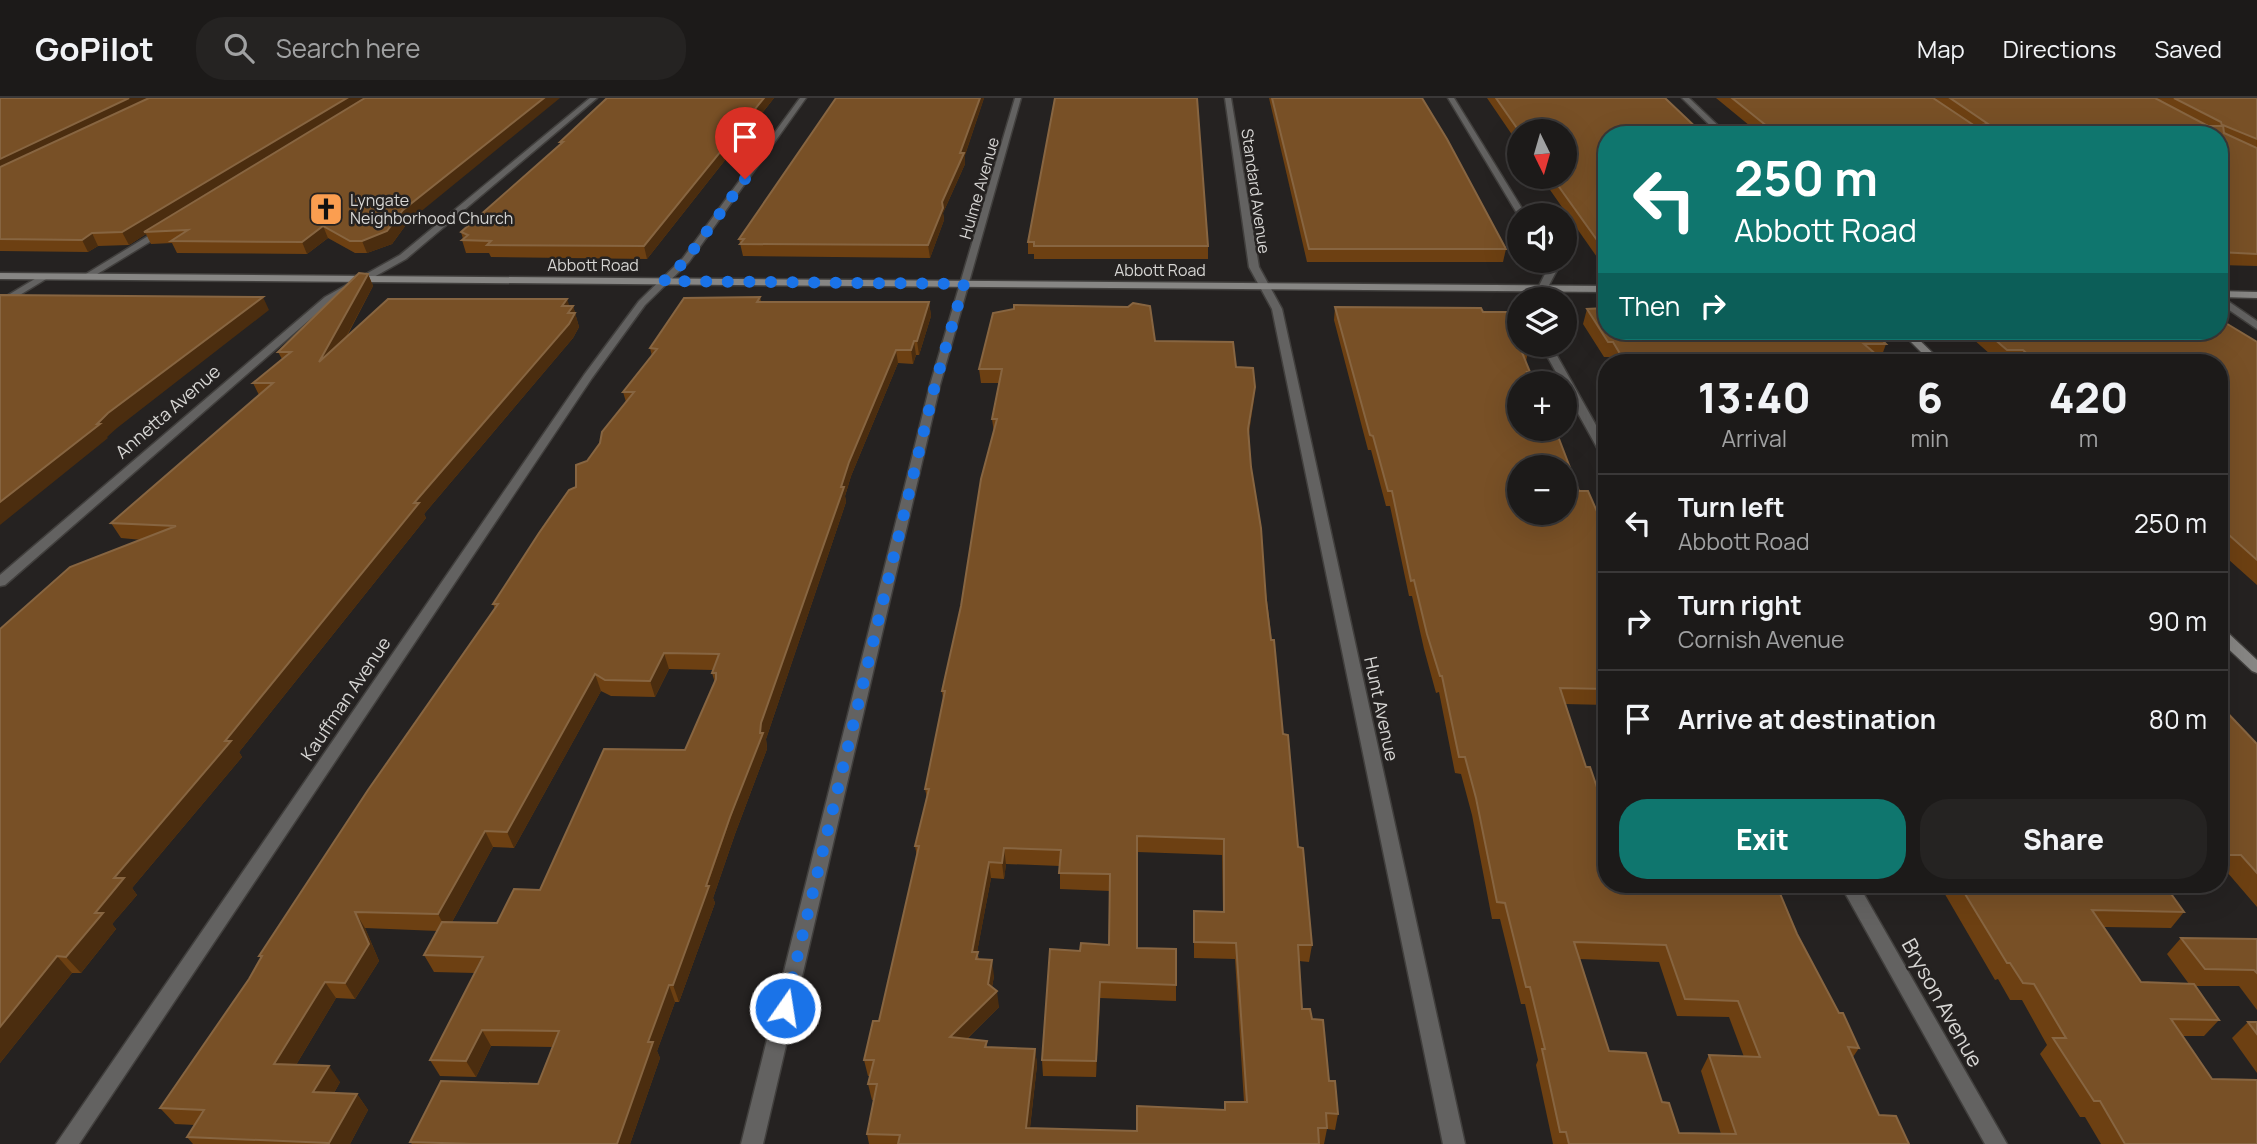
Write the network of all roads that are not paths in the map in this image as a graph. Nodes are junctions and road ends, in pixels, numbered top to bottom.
1 (594, 98) edge
2 (803, 98) edge
3 (1018, 98) edge
4 (1228, 98) edge
5 (1451, 98) edge
6 (1685, 98) edge
7 (1715, 126) edge
8 (1515, 203) edge
9 (166, 228) edge
10 (0, 276) edge
11 (46, 276) junction
12 (86, 276) junction
13 (366, 279) junction
14 (664, 281) junction
15 (964, 284) junction
16 (1263, 286) junction
17 (1507, 289) edge
18 (1577, 289) edge
19 (1598, 289) edge
20 (2257, 295) edge
21 (2228, 296) edge
22 (2228, 303) edge
23 (0, 304) edge
24 (2257, 326) edge
25 (1914, 340) edge
26 (1929, 354) edge
27 (1553, 357) edge
28 (1598, 439) edge
29 (0, 582) edge
30 (2228, 641) edge
31 (2257, 668) edge
32 (1854, 893) edge
33 (66, 1144) edge
34 (752, 1144) edge
35 (1454, 1144) edge
36 (1996, 1144) edge

1 - 13 street, Annetta Avenue
2 - 14 street, Kauffman Avenue
3 - 15 street, Hulme Avenue
4 - 16 street, Standard Avenue
5 - 8 street
6 - 7 street
9 - 12 street
10 - 11 street, Abbott Road
11 - 12 street, Abbott Road
11 - 23 street
12 - 13 street, Abbott Road
13 - 14 street, Abbott Road
13 - 29 street, Annetta Avenue
14 - 15 street, Abbott Road
14 - 33 street, Kauffman Avenue
15 - 16 street, Abbott Road
15 - 34 street, Hulme Avenue
16 - 17 street, Abbott Road
16 - 35 street, Hunt Avenue
18 - 19 street, Abbott Road
20 - 21 street
22 - 24 street
25 - 26 street
27 - 28 street
30 - 31 street
32 - 36 street, Bryson Avenue

